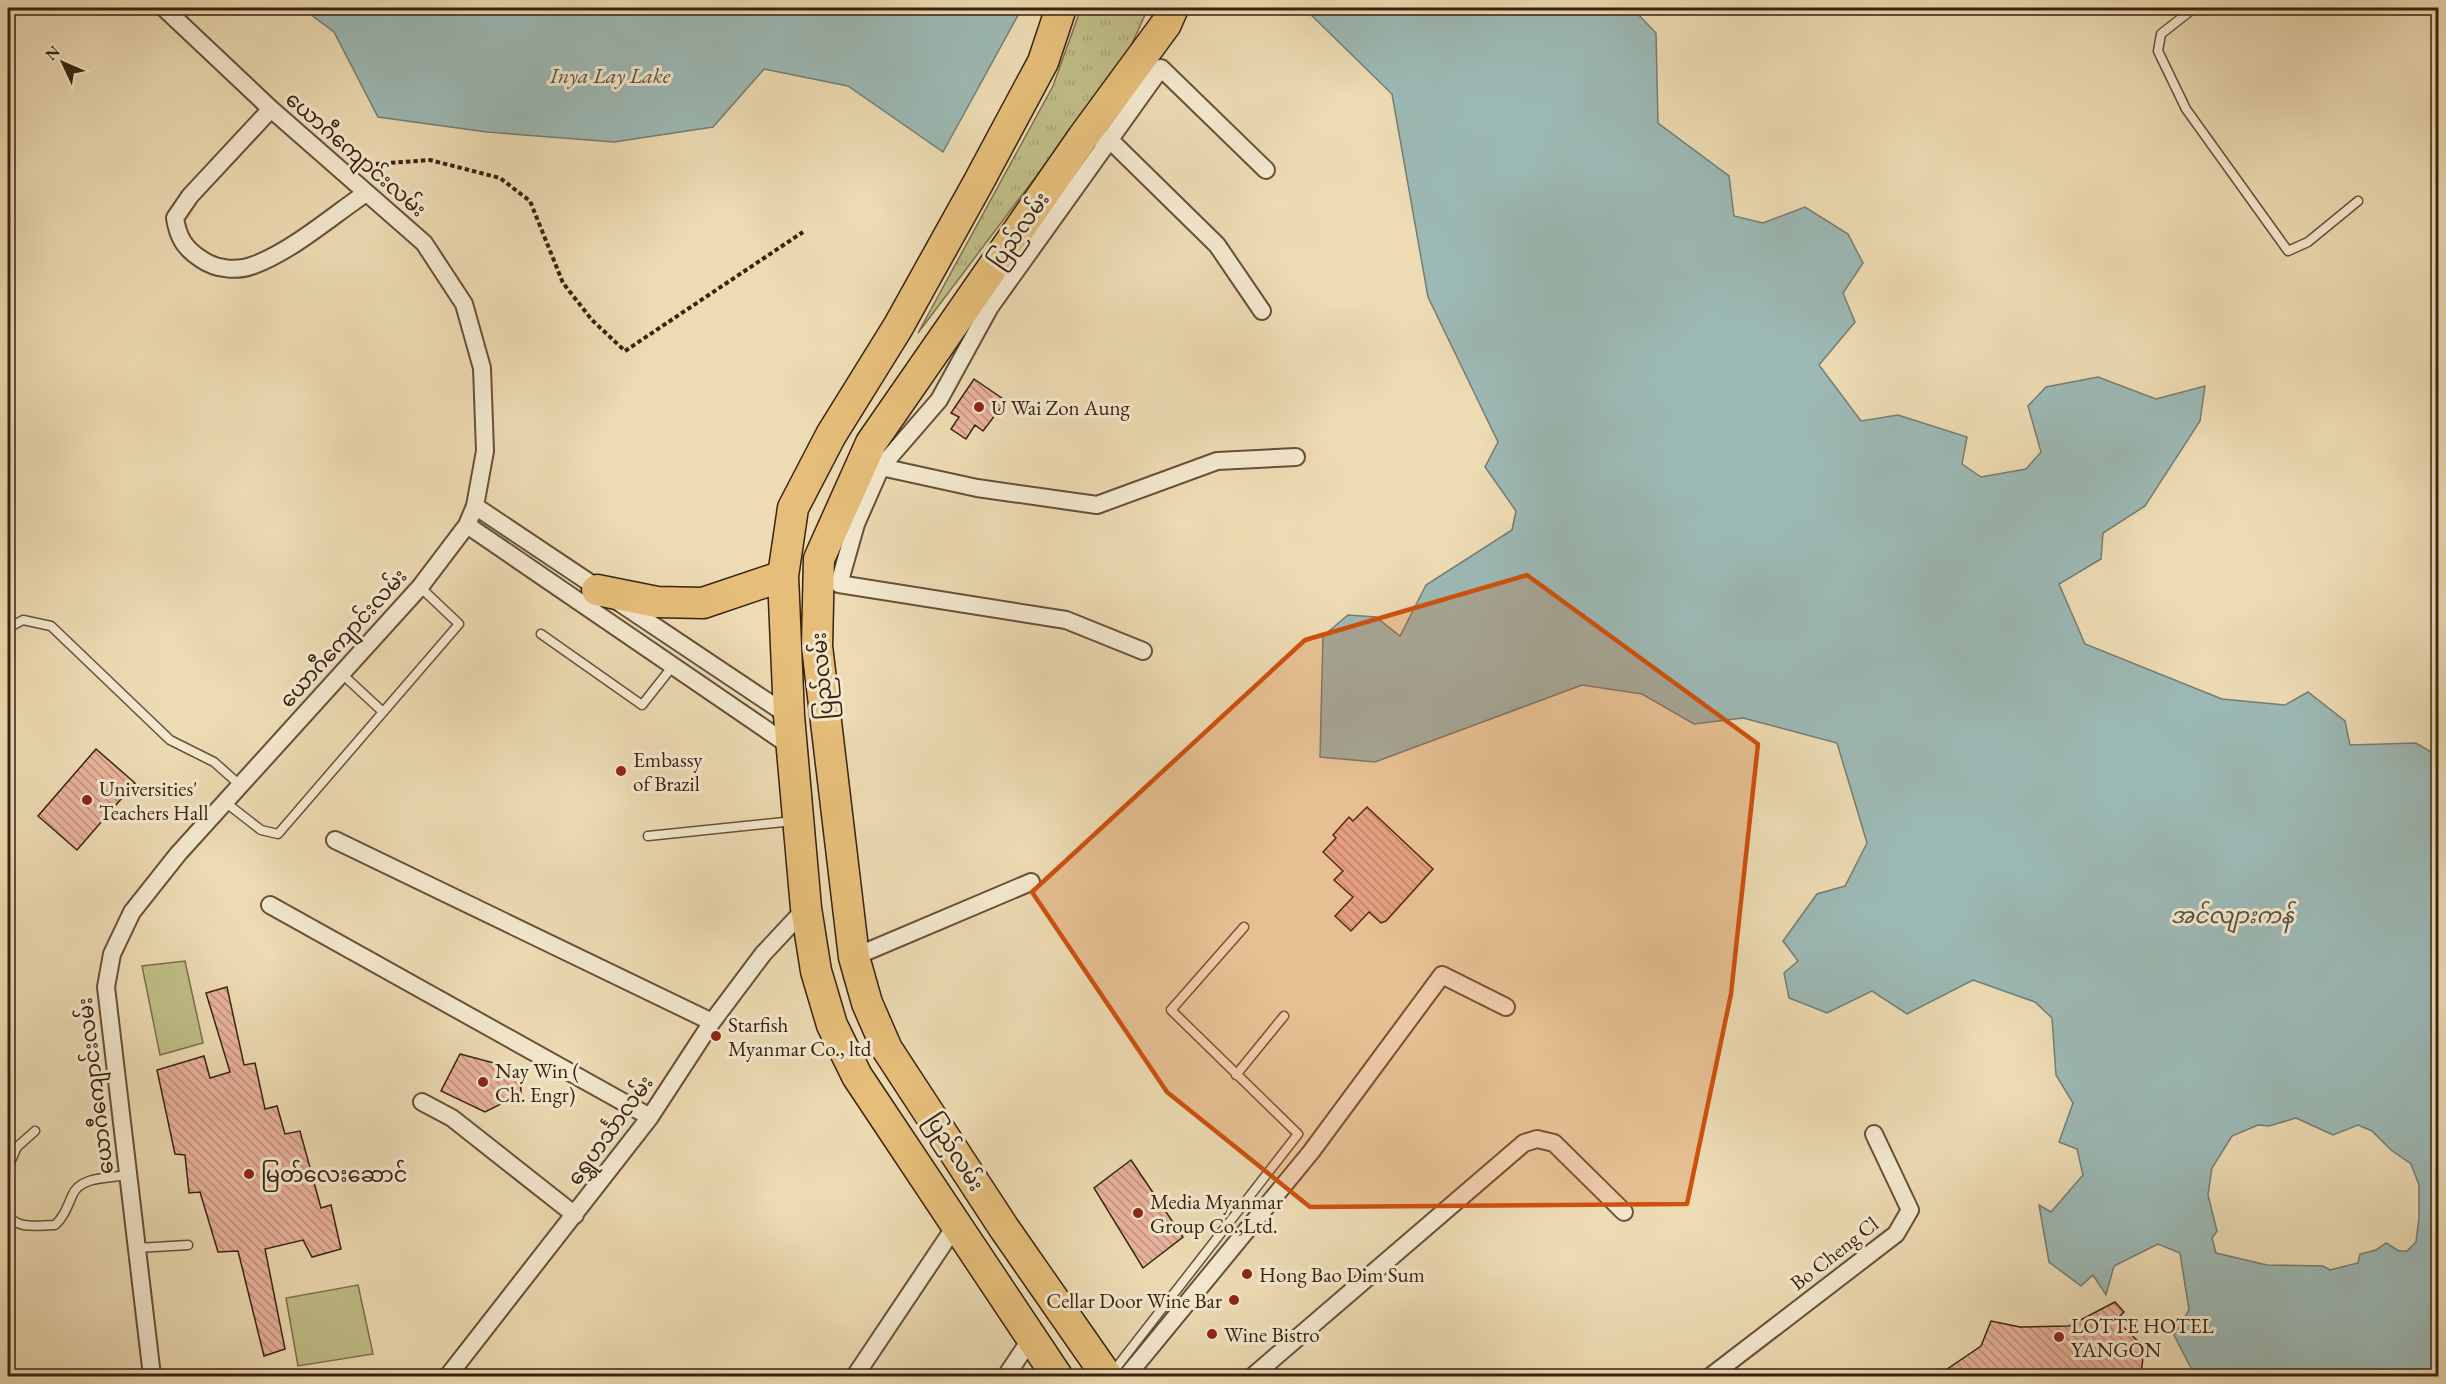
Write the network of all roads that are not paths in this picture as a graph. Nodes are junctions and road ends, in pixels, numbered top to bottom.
1 (164, 8) edge
2 (1061, 8) edge
3 (1173, 8) edge
4 (2194, 8) edge
5 (271, 109) junction
6 (1097, 139) junction
7 (1266, 170) dead end
8 (366, 193) junction
9 (2358, 201) dead end
10 (1262, 311) dead end
11 (1296, 457) dead end
12 (881, 467) junction
13 (475, 506) junction
14 (467, 525) junction
15 (783, 576) junction
16 (420, 586) junction
17 (597, 590) junction
18 (8, 628) edge
19 (541, 634) dead end
20 (1143, 651) dead end
21 (672, 667) junction
22 (342, 674) junction
23 (383, 712) junction
24 (825, 713) junction
25 (789, 716) junction
26 (793, 748) junction
27 (242, 786) junction
28 (225, 802) junction
29 (799, 821) junction
30 (648, 836) dead end
31 (335, 840) dead end
32 (1031, 882) dead end
33 (270, 905) dead end
34 (807, 908) junction
35 (1244, 927) dead end
36 (854, 957) junction
37 (1506, 1007) dead end
38 (1284, 1016) dead end
39 (712, 1022) junction
40 (1236, 1075) junction
41 (422, 1102) dead end
42 (650, 1117) junction
43 (35, 1131) dead end
44 (1874, 1134) dead end
45 (8, 1167) edge
46 (128, 1175) junction
47 (1624, 1212) dead end
48 (575, 1215) junction
49 (9, 1222) edge
50 (956, 1225) junction
51 (188, 1245) dead end
52 (137, 1248) junction
53 (1032, 1337) junction
54 (152, 1377) edge
55 (448, 1377) edge
56 (855, 1377) edge
57 (1006, 1377) edge
58 (1058, 1377) edge
59 (1108, 1377) edge
60 (1127, 1377) edge
61 (1253, 1377) edge
62 (1711, 1377) edge

1 - 5 street, ယောဂီကျောင်းလမ်း
2 - 15 highway, ပြည်လမ်း
3 - 6 highway, ပြည်လမ်း
4 - 9 lane
5 - 8 street, ယောဂီကျောင်းလမ်း
5 - 8 street
6 - 7 street
6 - 10 street
6 - 12 street
6 - 24 highway, ပြည်လမ်း
8 - 13 street, ယောဂီကျောင်းလမ်း
11 - 12 street
12 - 20 street
13 - 14 street, ယောဂီကျောင်းလမ်း
13 - 17 street
14 - 16 street, ယောဂီကျောင်းလမ်း
14 - 21 street
15 - 17 highway
15 - 25 highway, ပြည်လမ်း
16 - 22 street, ယောဂီကျောင်းလမ်း
16 - 23 lane
17 - 25 street
18 - 27 lane
19 - 21 lane
21 - 26 street
22 - 23 lane
22 - 27 street, ယောဂီကျောင်းလမ်း
23 - 28 lane
24 - 25 highway
24 - 36 highway, ပြည်လမ်း
25 - 26 highway, ပြည်လမ်း
26 - 29 highway, ပြည်လမ်း
27 - 28 street, ယောဂီကျောင်းလမ်း
28 - 46 street, ယောဂီကျောင်းလမ်း
29 - 30 lane
29 - 34 highway, ပြည်လမ်း
31 - 39 street
32 - 36 street
33 - 42 street
34 - 39 street, ရွှေဟင်္သာလမ်း
34 - 50 highway, ပြည်လမ်း
35 - 40 lane
36 - 59 highway, ပြည်လမ်း
37 - 60 street
38 - 40 lane
39 - 42 street, ရွှေဟင်္သာလမ်း
40 - 59 lane
41 - 48 street
42 - 48 street, ရွှေဟင်္သာလမ်း
43 - 45 lane
44 - 62 street, Bo Cheng Cl
46 - 49 lane
46 - 52 street, ယောဂီကျောင်းလမ်း
47 - 61 street
48 - 55 street, ရွှေဟင်္သာလမ်း
50 - 53 highway, ပြည်လမ်း
50 - 56 street
51 - 52 lane
52 - 54 street, ယောဂီကျောင်းလမ်း
53 - 57 street
53 - 58 highway, ပြည်လမ်း

